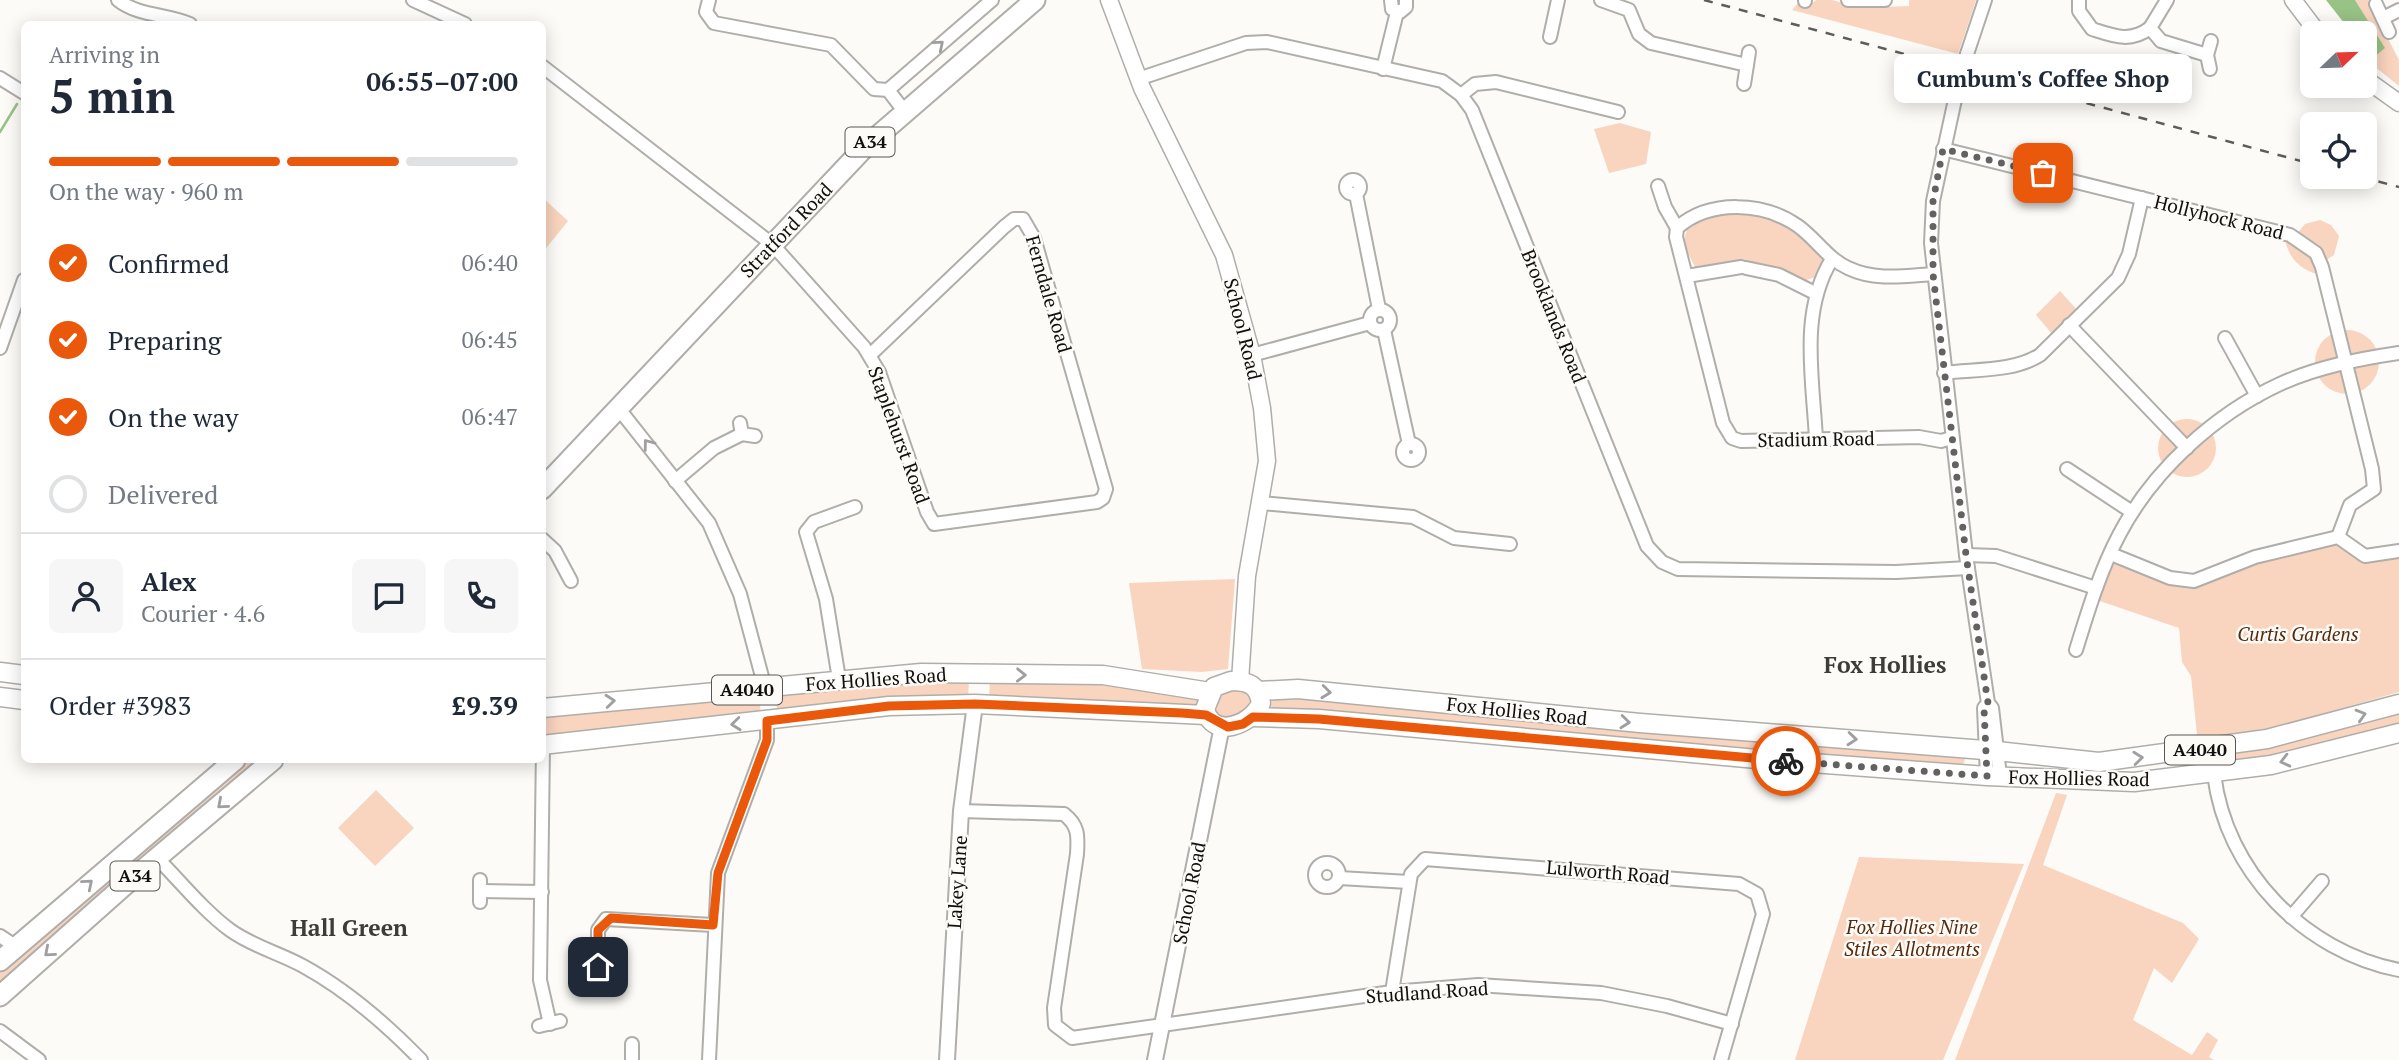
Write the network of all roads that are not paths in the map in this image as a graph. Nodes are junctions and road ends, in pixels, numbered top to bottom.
1 (118, 0) edge
2 (413, 0) edge
3 (709, 0) edge
4 (992, 0) edge
5 (1109, 0) edge
6 (1406, 0) edge
7 (1558, 0) edge
8 (1601, 0) edge
9 (1848, 0) edge
10 (1885, 0) edge
11 (1985, 0) edge
12 (2079, 0) edge
13 (2167, 0) edge
14 (2293, 0) edge
15 (1026, 3) edge
16 (2376, 4) dead end
17 (1394, 6) edge
18 (2399, 10) edge
19 (2383, 18) junction
20 (183, 21) edge
21 (458, 21) edge
22 (2309, 21) edge
23 (2150, 29) junction
24 (2389, 32) dead end
25 (1550, 37) dead end
26 (2211, 41) dead end
27 (2207, 55) junction
28 (546, 69) edge
29 (1383, 69) junction
30 (2210, 69) dead end
31 (0, 78) edge
32 (1138, 79) junction
33 (1744, 84) dead end
34 (2377, 87) edge
35 (888, 90) junction
36 (21, 91) edge
37 (1461, 94) junction
38 (2399, 103) edge
39 (905, 112) junction
40 (1618, 112) dead end
41 (1943, 149) junction
42 (1658, 186) dead end
43 (1356, 194) dead end
44 (2142, 198) junction
45 (1677, 228) junction
46 (772, 244) junction
47 (1832, 259) junction
48 (1933, 274) junction
49 (1687, 276) junction
50 (21, 288) edge
51 (1815, 293) junction
52 (1379, 309) junction
53 (1370, 323) junction
54 (2069, 325) junction
55 (1384, 330) junction
56 (2225, 338) dead end
57 (0, 348) edge
58 (2399, 353) edge
59 (870, 355) junction
60 (1252, 355) junction
61 (2346, 363) junction
62 (1944, 373) junction
63 (2257, 396) junction
64 (619, 409) junction
65 (746, 431) dead end
66 (1952, 438) junction
67 (1816, 439) junction
68 (1409, 444) dead end
69 (2187, 448) junction
70 (2067, 469) dead end
71 (675, 481) junction
72 (546, 483) edge
73 (1105, 489) joint
74 (1261, 503) junction
75 (855, 507) dead end
76 (2132, 512) junction
77 (2338, 537) junction
78 (546, 543) edge
79 (1510, 544) dead end
80 (2399, 551) edge
81 (2111, 554) junction
82 (1967, 561) junction
83 (571, 581) dead end
84 (2096, 589) junction
85 (2076, 650) dead end
86 (0, 672) edge
87 (975, 674) junction
88 (21, 676) edge
89 (839, 679) junction
90 (1240, 681) junction
91 (765, 688) junction
92 (1258, 691) junction
93 (1210, 692) junction
94 (0, 696) edge
95 (21, 700) edge
96 (975, 704) junction
97 (2399, 704) edge
98 (546, 708) edge
99 (1206, 715) junction
100 (1253, 717) junction
101 (767, 721) junction
102 (1222, 726) junction
103 (2399, 733) edge
104 (546, 745) edge
105 (2212, 748) junction
106 (1992, 750) junction
107 (230, 763) edge
108 (269, 763) edge
109 (543, 763) edge
110 (2214, 774) junction
111 (1994, 776) junction
112 (961, 811) junction
113 (158, 858) junction
114 (110, 866) junction
115 (1339, 878) dead end
116 (2322, 881) dead end
117 (1409, 882) junction
118 (126, 884) junction
119 (480, 891) dead end
120 (542, 892) junction
121 (2291, 917) junction
122 (713, 925) junction
123 (7, 941) edge
124 (0, 961) edge
125 (613, 968) dead end
126 (2399, 970) edge
127 (1392, 992) junction
128 (0, 996) edge
129 (550, 1024) dead end
130 (1162, 1024) junction
131 (1732, 1024) junction
132 (0, 1031) edge
133 (632, 1044) dead end
134 (39, 1060) edge
135 (421, 1060) edge
136 (632, 1060) edge
137 (709, 1060) edge
138 (947, 1060) edge
139 (1155, 1060) edge
140 (1721, 1060) edge

1 - 20 street
2 - 21 street
3 - 35 street
35 -> 4 street
5 - 32 main road, School Road
6 - 17 street
7 - 25 street
8 - 33 street
9 - 10 street
11 - 41 street, bridge
12 - 23 street
13 - 23 street
14 - 22 main road
15 - 39 highway, Stratford Road / A34
16 - 19 street
17 - 29 street
18 - 19 street
19 - 24 street
23 - 27 street
26 - 27 street
27 - 30 street
28 - 46 street, Staplehurst Road
29 - 32 street
29 - 37 street
31 - 36 street
32 - 60 main road, School Road
34 - 38 main road
35 - 39 street
37 - 40 street
37 - 82 street, Brooklands Road
39 - 46 highway, Stratford Road / A34
41 - 44 street, Hollyhock Road
41 - 48 street
42 - 45 street, Stadium Road
43 - 52 street
44 - 54 street
44 - 61 street, Hollyhock Road
45 - 47 street
45 - 49 street, Stadium Road
46 - 59 street, Staplehurst Road
46 - 64 highway, Stratford Road / A34
47 - 48 street
47 - 51 street
48 - 62 street
49 - 51 street
49 - 67 street, Stadium Road
50 - 57 street
51 - 67 street
52 - 53 street
52 - 55 street
53 - 55 street
53 - 60 street
54 - 62 street
54 - 69 street
55 - 68 street
56 - 63 street
58 - 61 street
59 - 73 street, Staplehurst Road
59 - 73 street, Ferndale Road
60 - 74 main road, School Road
61 - 63 street
61 - 77 street, Hollyhock Road
62 - 66 street
63 - 69 street
71 -> 64 street
64 - 72 highway, Stratford Road / A34
65 - 71 street
66 - 67 street, Stadium Road
66 - 82 street
69 - 76 street
70 - 76 street
71 - 91 street
74 - 79 street
74 - 90 main road, School Road
75 - 89 street
76 - 81 street
77 - 80 street
77 - 81 street
78 - 83 street
81 - 84 street
82 - 84 street, Brooklands Road
82 - 106 street
84 - 85 street
86 - 88 main road
87 - 89 main road, Fox Hollies Road / A4040
87 -> 93 main road, Fox Hollies Road / A4040
87 - 96 main road
89 - 91 main road, Fox Hollies Road / A4040
90 - 92 main road
90 - 93 main road
98 -> 91 main road, Fox Hollies Road / A4040
91 - 101 main road
92 - 100 main road
92 -> 106 main road, Fox Hollies Road / A4040
93 - 99 main road
94 - 95 main road
96 - 99 main road, Fox Hollies Road / A4040
96 - 101 main road, Fox Hollies Road / A4040
96 - 112 street, Lakey Lane
105 -> 97 main road, Fox Hollies Road / A4040
99 - 102 main road
100 - 102 main road
100 - 111 main road, Fox Hollies Road / A4040
101 -> 104 main road, Fox Hollies Road / A4040
101 - 122 street
102 - 130 street, School Road
103 -> 110 main road, Fox Hollies Road / A4040
106 -> 105 main road, Fox Hollies Road / A4040
105 - 110 main road
106 - 111 street
107 - 114 highway, A34
108 -> 113 highway, A34
109 - 120 street
110 - 111 main road, Fox Hollies Road / A4040
110 - 121 street
112 - 130 street, Studland Road
112 - 138 street, Lakey Lane
113 - 118 highway, A34
113 - 135 street
114 - 118 highway
123 -> 114 highway, A34
115 - 117 street
116 - 121 street
117 - 127 street
117 - 131 street, Lulworth Road
118 -> 128 highway, A34
119 - 120 street
120 - 129 street
121 - 126 street
122 - 125 street
122 - 137 street
123 - 124 highway, A34
127 - 130 street, Studland Road
127 - 131 street, Studland Road
130 - 139 street, School Road
131 - 140 street, Lulworth Road
132 - 134 street
133 - 136 street

